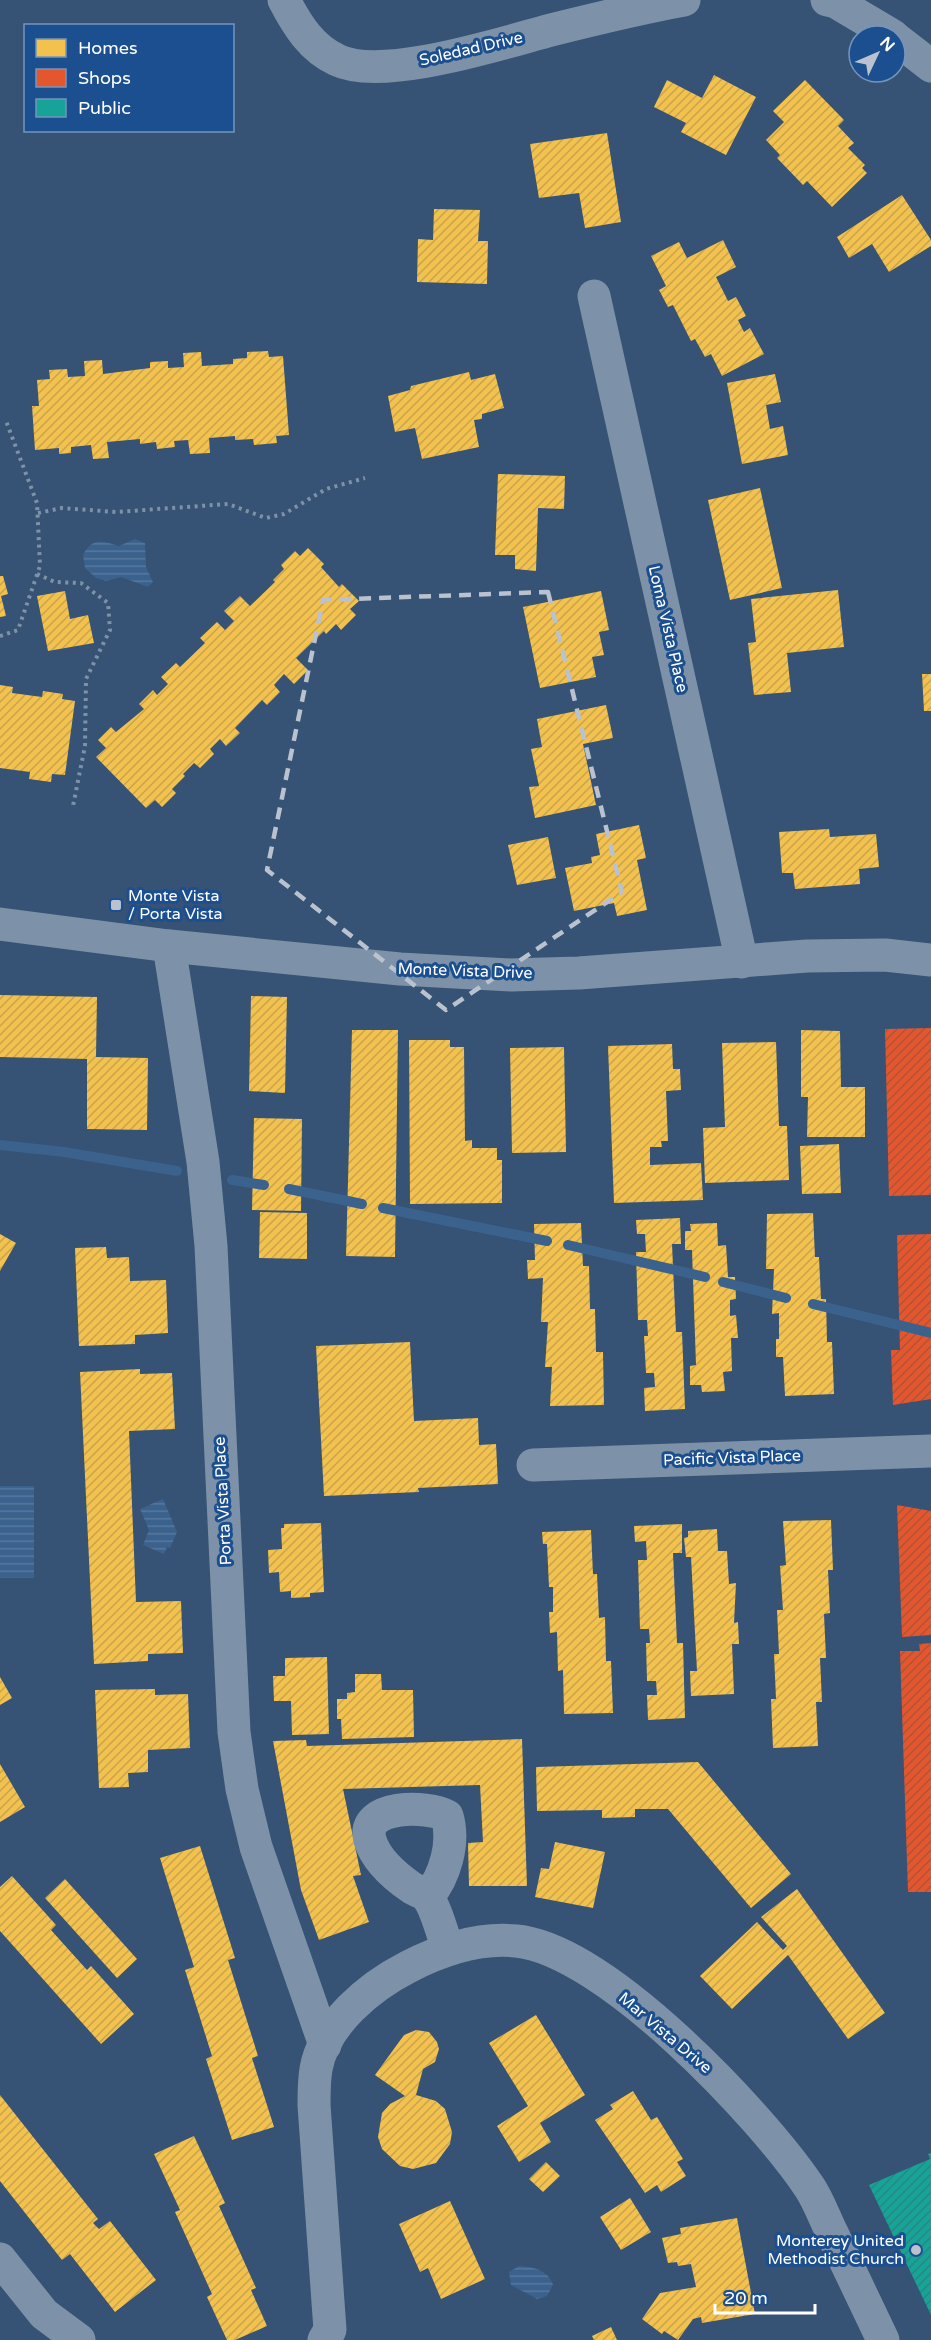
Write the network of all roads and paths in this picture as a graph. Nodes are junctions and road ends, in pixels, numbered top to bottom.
1 (684, 0) edge
2 (827, 0) edge
3 (283, 6) edge
4 (872, 24) edge
5 (907, 47) edge
6 (931, 66) edge
7 (594, 296) dead end
8 (6, 421) dead end
9 (365, 478) dead end
10 (38, 513) junction
11 (37, 574) junction
12 (0, 636) edge
13 (73, 806) dead end
14 (0, 924) edge
15 (169, 946) junction
16 (931, 960) edge
17 (742, 962) junction
18 (931, 1451) edge
19 (533, 1465) dead end
20 (428, 1897) dead end
21 (448, 1949) junction
22 (325, 2045) junction
23 (0, 2259) edge
24 (40, 2327) edge
25 (335, 2337) edge
26 (79, 2340) edge
27 (883, 2340) edge

1 - 3 street, Soledad Drive
2 - 4 street
5 - 6 street
7 - 17 street, Loma Vista Place
8 - 10 path
9 - 10 path
10 - 11 path
11 - 12 path
11 - 13 path
14 - 15 street, Monte Vista Drive
15 - 17 street, Monte Vista Drive
15 - 22 street, Porta Vista Place
16 - 17 street, Monte Vista Drive
18 - 19 street, Pacific Vista Place
20 - 21 street
21 - 22 street, Mar Vista Drive
21 - 27 street, Mar Vista Drive
22 - 25 street, Mar Vista Drive
23 - 24 street
24 - 26 street

